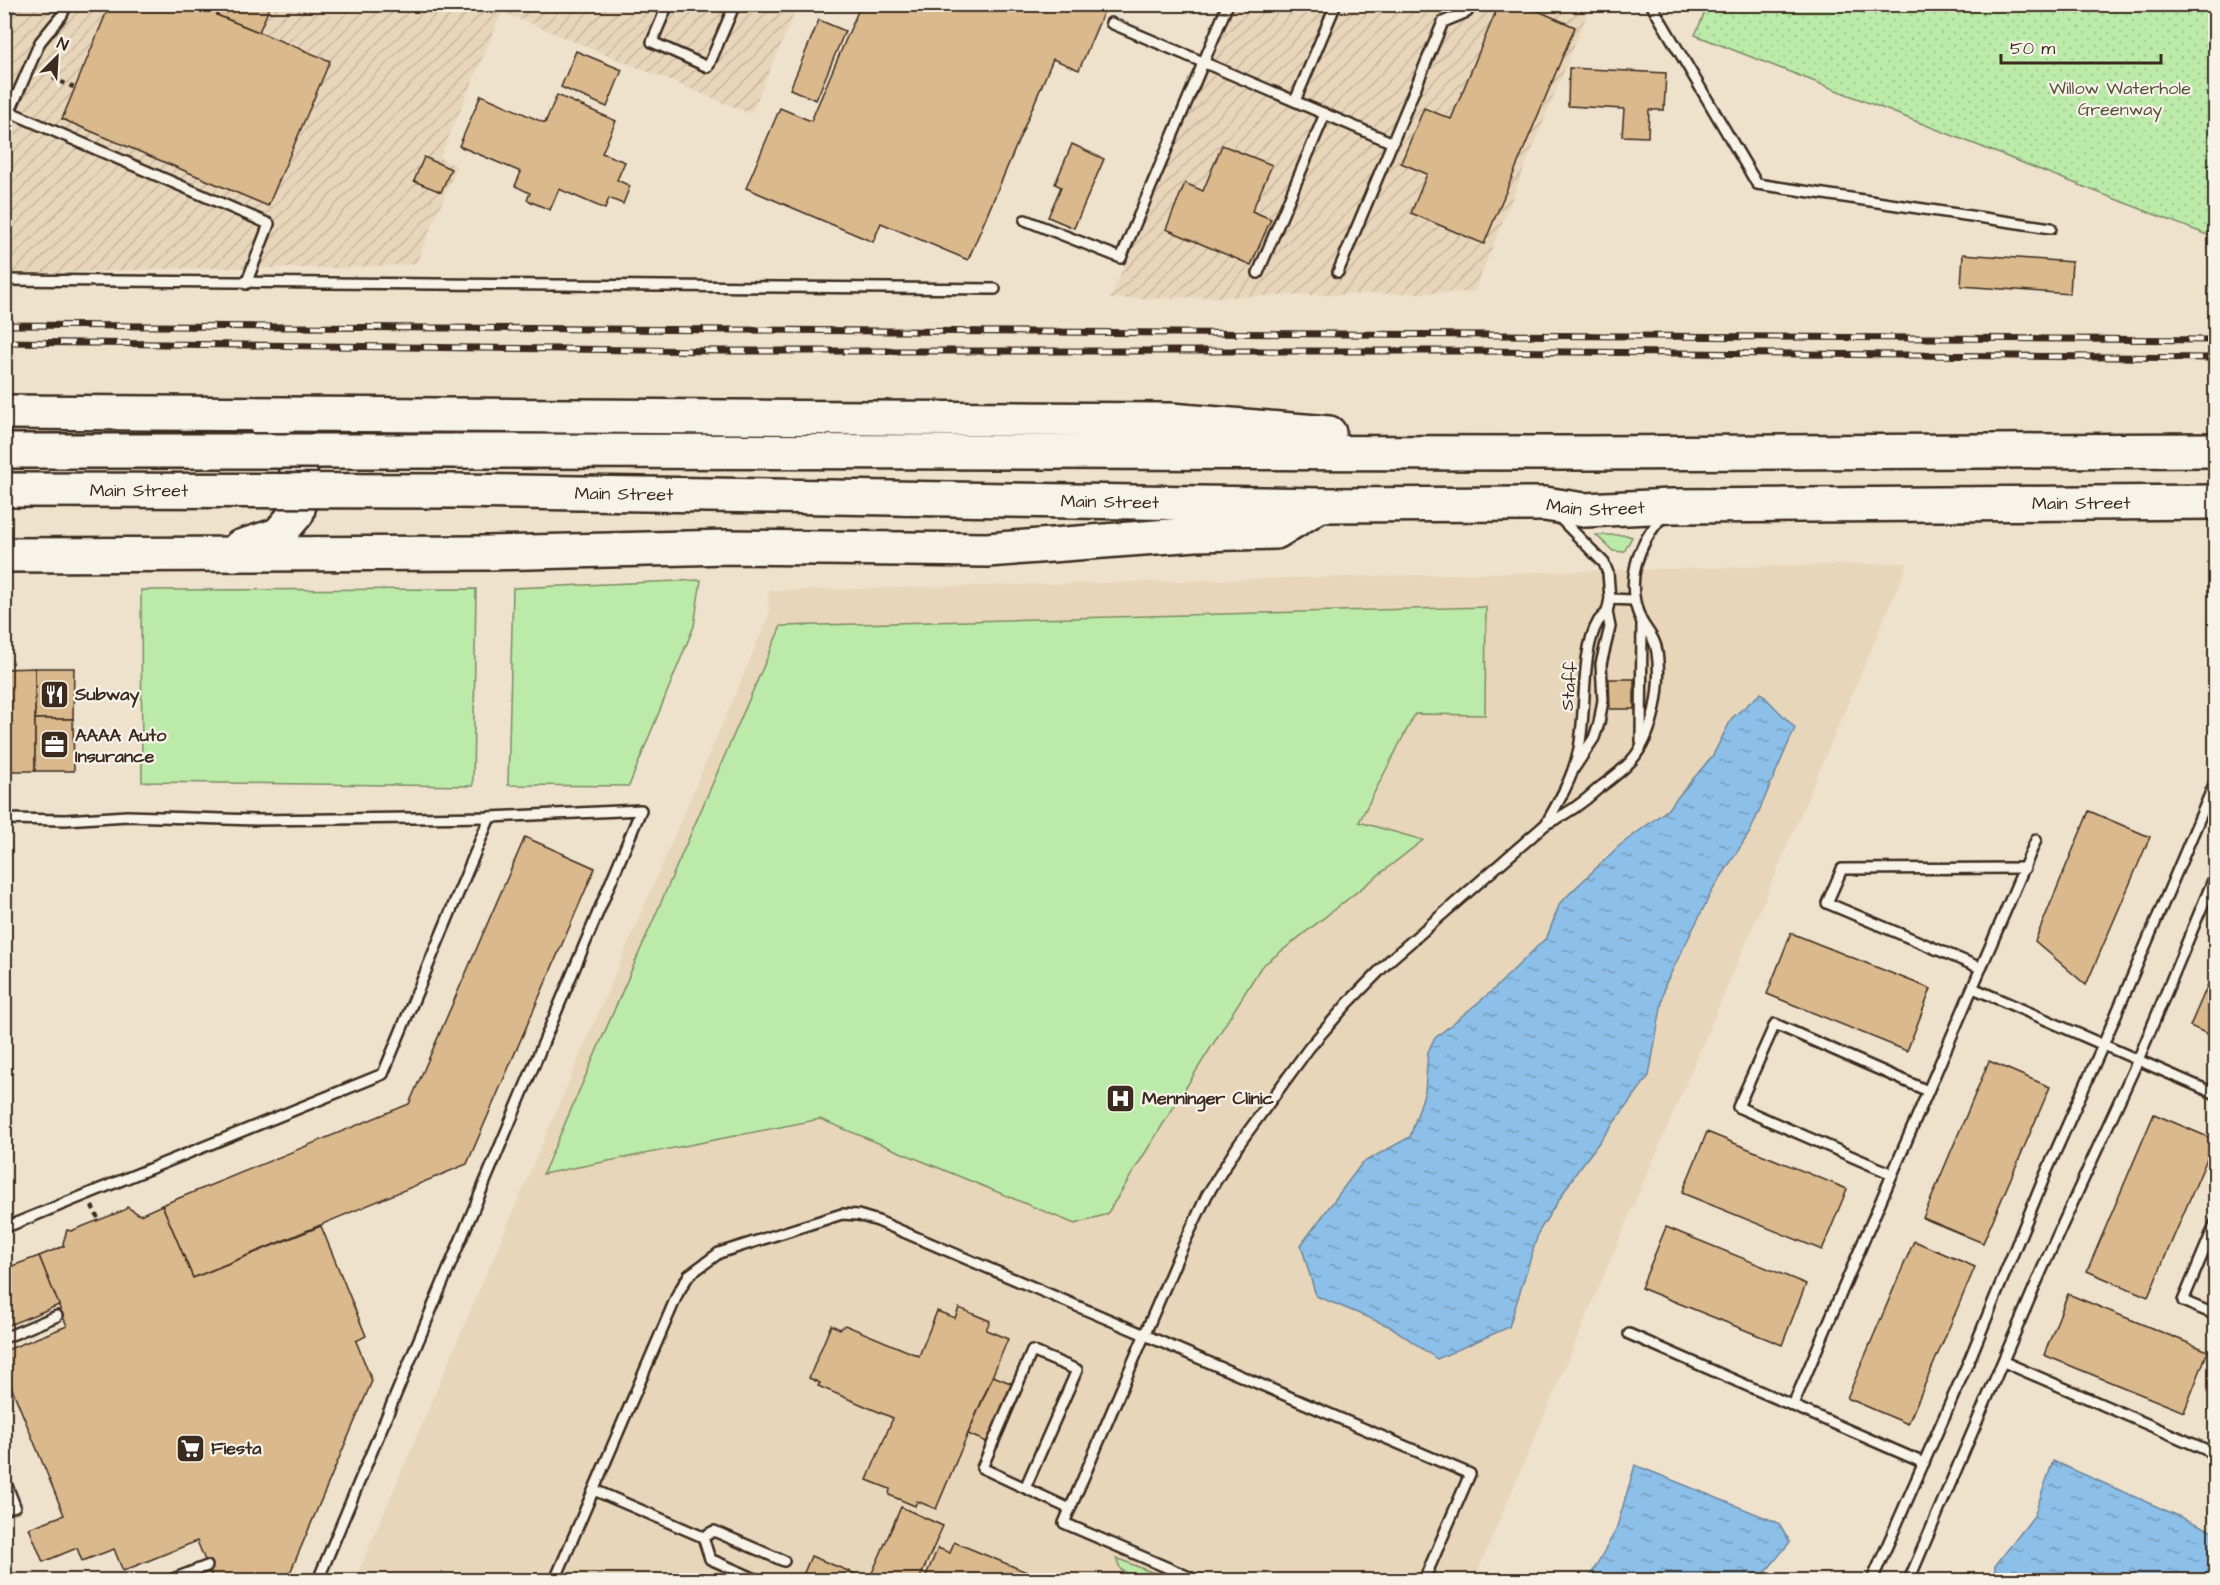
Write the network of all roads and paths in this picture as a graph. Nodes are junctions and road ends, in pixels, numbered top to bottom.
1 (67, 4) edge
2 (668, 4) edge
3 (735, 4) edge
4 (1228, 4) edge
5 (1336, 4) edge
6 (1472, 4) edge
7 (1651, 4) edge
8 (1111, 23) dead end
9 (1203, 62) junction
10 (53, 78) dead end
11 (75, 88) dead end
12 (1294, 101) junction
13 (10, 112) junction
14 (1325, 114) junction
15 (4, 125) edge
16 (1393, 143) junction
17 (1025, 220) dead end
18 (2051, 228) dead end
19 (1338, 272) dead end
20 (1258, 273) dead end
21 (4, 280) edge
22 (246, 284) junction
23 (995, 289) dead end
24 (4, 412) edge
25 (156, 412) junction
26 (2216, 450) edge
27 (4, 451) edge
28 (1582, 453) junction
29 (4, 490) edge
30 (2216, 502) edge
31 (1545, 504) junction
32 (1320, 505) junction
33 (1671, 507) junction
34 (215, 554) junction
35 (4, 555) edge
36 (1610, 599) junction
37 (1633, 600) junction
38 (1607, 612) junction
39 (1642, 623) junction
40 (1641, 743) junction
41 (1575, 767) junction
42 (2216, 780) edge
43 (490, 817) junction
44 (4, 819) edge
45 (1546, 824) junction
46 (2037, 840) dead end
47 (2025, 868) junction
48 (2216, 873) edge
49 (1981, 968) junction
50 (1973, 988) junction
51 (2103, 1045) junction
52 (2138, 1060) junction
53 (1928, 1092) junction
54 (2216, 1094) edge
55 (1892, 1174) junction
56 (2216, 1222) edge
57 (4, 1228) edge
58 (2213, 1235) edge
59 (2216, 1315) edge
60 (57, 1316) dead end
61 (1143, 1334) junction
62 (1629, 1334) dead end
63 (4, 1338) edge
64 (2004, 1362) junction
65 (1793, 1405) junction
66 (2216, 1455) edge
67 (1924, 1463) junction
68 (4, 1478) edge
69 (1025, 1488) junction
70 (594, 1491) junction
71 (1070, 1509) junction
72 (4, 1510) edge
73 (703, 1538) junction
74 (783, 1561) dead end
75 (207, 1566) dead end
76 (170, 1581) edge
77 (318, 1581) edge
78 (555, 1581) edge
79 (758, 1581) edge
80 (1196, 1581) edge
81 (1424, 1581) edge
82 (1872, 1581) edge
83 (1909, 1581) edge

1 - 13 lane
2 - 3 lane
4 - 9 lane
5 - 12 lane
6 - 16 lane
7 - 18 lane
8 - 9 lane
9 - 12 lane
9 - 17 lane
10 - 11 path
12 - 14 lane
13 - 15 lane
13 - 22 lane
14 - 16 lane
14 - 20 lane
16 - 19 lane
21 - 22 lane
22 - 23 lane
24 - 25 highway
25 - 28 highway
25 - 34 highway
26 - 28 highway
27 - 28 highway, bridge
29 - 32 highway, Main Street, bridge
30 - 33 highway, Main Street
31 - 32 highway, Main Street
31 - 33 highway, Main Street
31 - 36 lane
32 - 34 highway
33 - 37 lane
34 - 35 highway
36 - 37 lane
36 - 38 lane
37 - 39 lane
38 - 41 lane, Staff
38 - 41 lane
39 - 40 lane
39 - 40 lane
40 - 45 lane
41 - 45 lane
42 - 51 lane
43 - 44 lane
43 - 57 lane
43 - 77 lane
45 - 61 lane
46 - 47 lane
47 - 49 lane
47 - 49 lane
48 - 52 lane
49 - 50 lane
50 - 51 lane
50 - 53 lane
51 - 52 lane
51 - 67 lane
52 - 54 lane
52 - 64 lane
53 - 55 lane
53 - 55 lane
55 - 65 lane
56 - 58 lane
58 - 59 lane
60 - 63 lane
61 - 70 lane
61 - 71 lane
61 - 81 lane
62 - 65 lane
64 - 66 lane
64 - 83 lane
65 - 67 lane
67 - 82 lane
68 - 72 lane
69 - 69 lane
69 - 71 lane
70 - 73 lane
70 - 78 lane
71 - 80 lane
73 - 74 lane
73 - 79 lane
75 - 76 lane

